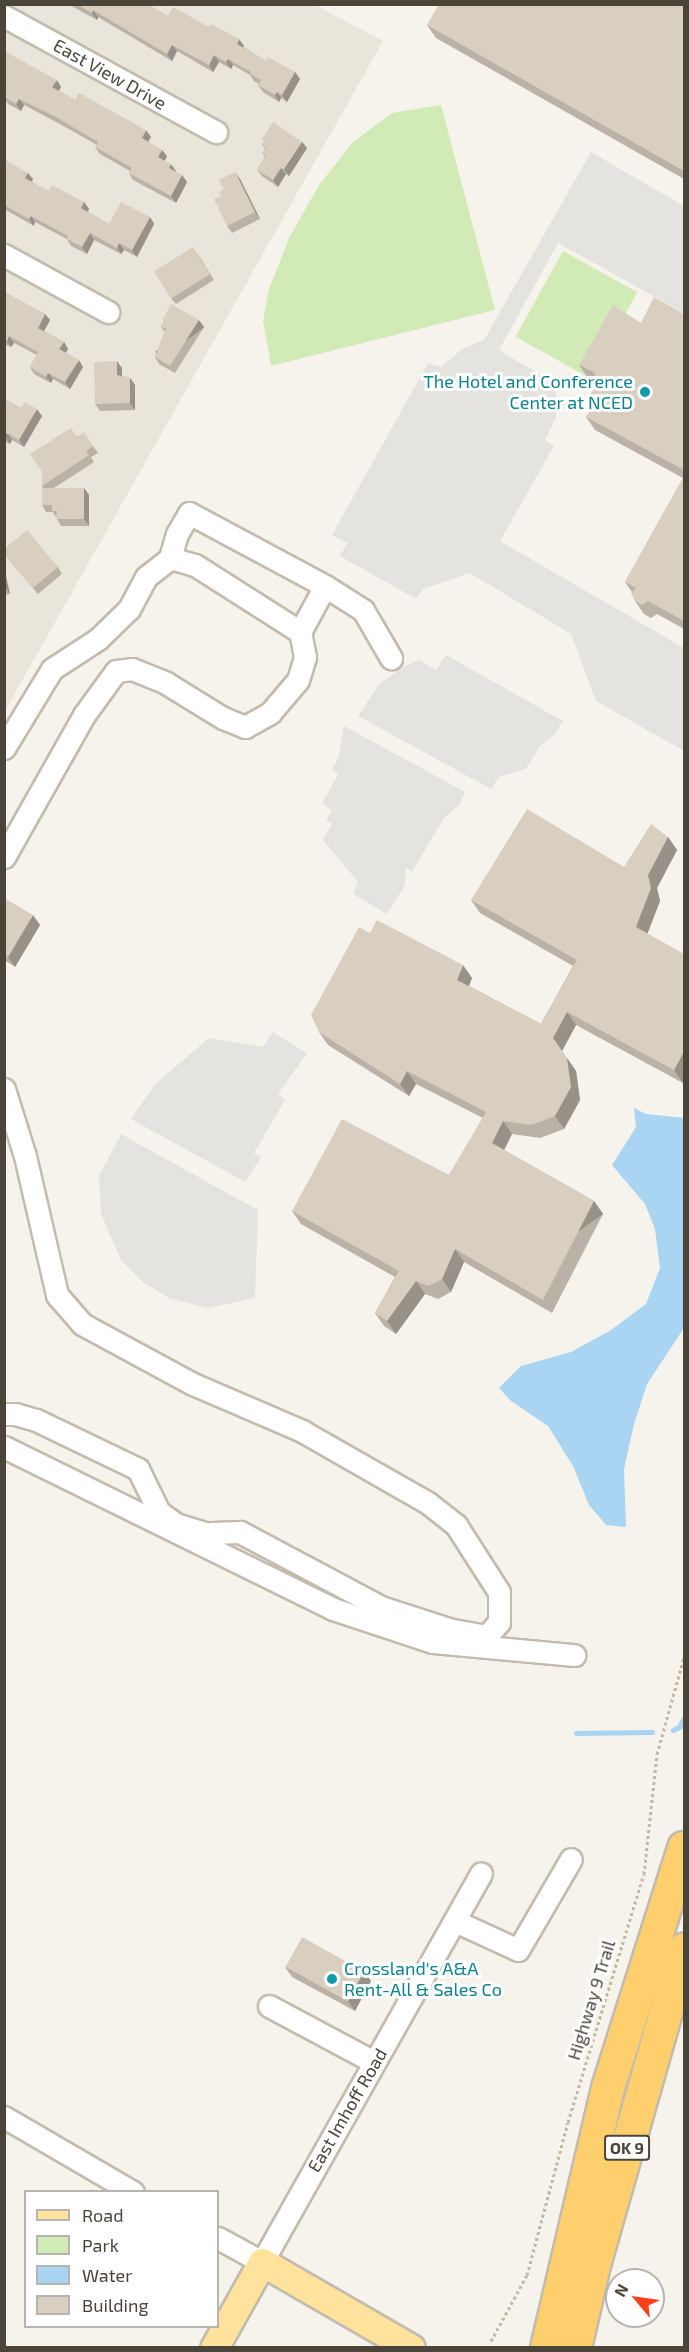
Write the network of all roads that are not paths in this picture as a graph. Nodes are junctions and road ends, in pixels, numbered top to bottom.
1 (4, 16) edge
2 (216, 132) dead end
3 (4, 255) edge
4 (108, 312) dead end
5 (170, 558) junction
6 (325, 586) junction
7 (300, 633) junction
8 (390, 658) dead end
9 (4, 748) edge
10 (4, 857) edge
11 (4, 1089) edge
12 (4, 1414) edge
13 (4, 1447) edge
14 (574, 1655) dead end
15 (684, 1848) edge
16 (571, 1859) dead end
17 (481, 1873) dead end
18 (454, 1921) junction
19 (684, 1950) edge
20 (269, 2006) dead end
21 (375, 2062) junction
22 (4, 2117) edge
23 (130, 2190) edge
24 (219, 2239) edge
25 (262, 2262) junction
26 (214, 2348) edge
27 (411, 2348) edge
28 (547, 2348) edge
29 (575, 2348) edge

1 - 2 street, East View Drive
3 - 4 street
5 - 6 street
5 - 7 street
5 - 9 street
6 - 7 street
6 - 8 street
7 - 10 street
11 - 12 street
13 - 14 street
15 - 28 highway, OK 9
16 - 18 street
17 - 18 street, East Imhoff Road
18 - 21 street, East Imhoff Road
19 - 29 highway, OK 9
20 - 21 street
21 - 25 street, East Imhoff Road
22 - 23 street
24 - 25 street
25 - 26 main road, East Imhoff Road
25 - 27 main road

